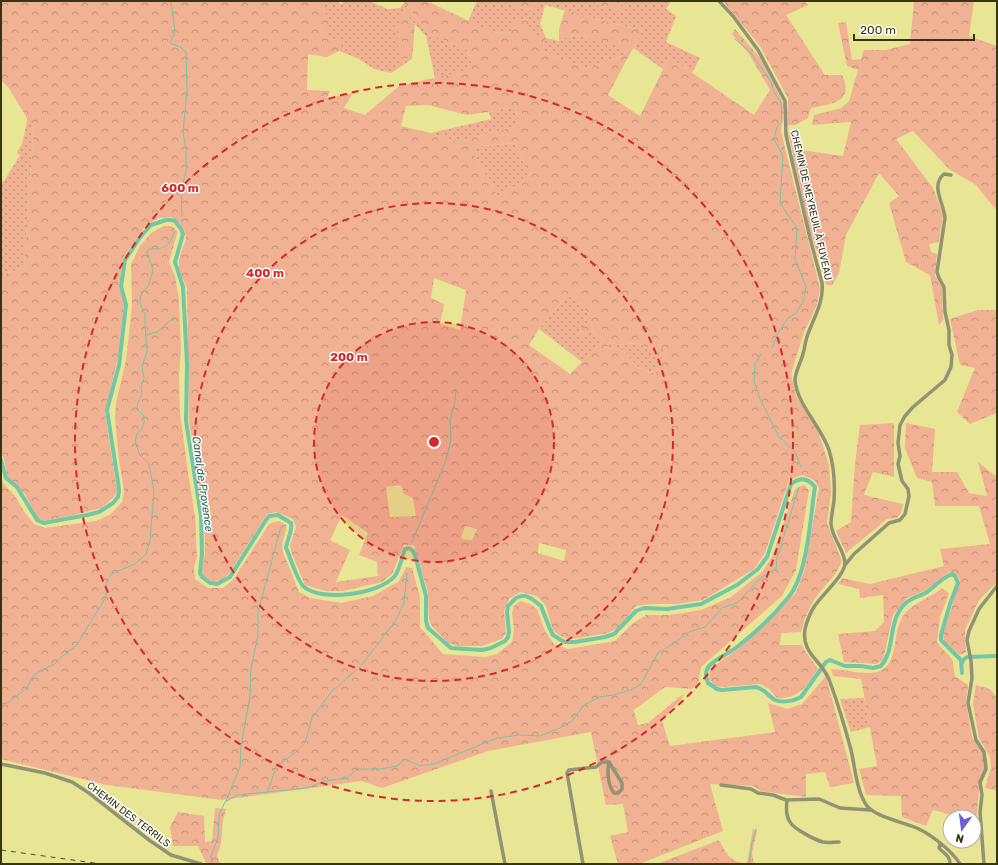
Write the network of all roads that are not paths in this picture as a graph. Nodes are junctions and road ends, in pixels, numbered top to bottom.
1 (719, 1) edge
2 (951, 175) dead end
3 (845, 565) junction
4 (997, 586) edge
5 (608, 762) junction
6 (1, 764) edge
7 (721, 785) dead end
8 (490, 792) dead end
9 (787, 800) junction
10 (871, 810) junction
11 (839, 842) dead end
12 (940, 844) junction
13 (201, 864) edge
14 (505, 864) edge
15 (583, 864) edge
16 (950, 864) edge
17 (960, 864) edge
18 (984, 864) edge

1 - 3 street, CHEMIN DE MEYREUIL À FUVEAU
2 - 3 street
3 - 10 street
4 - 18 street
5 - 5 street
5 - 15 street
6 - 13 street, CHEMIN DES TERRILS
7 - 9 street
8 - 14 street
9 - 10 street
9 - 11 street
10 - 12 street
12 - 16 street
12 - 17 street

